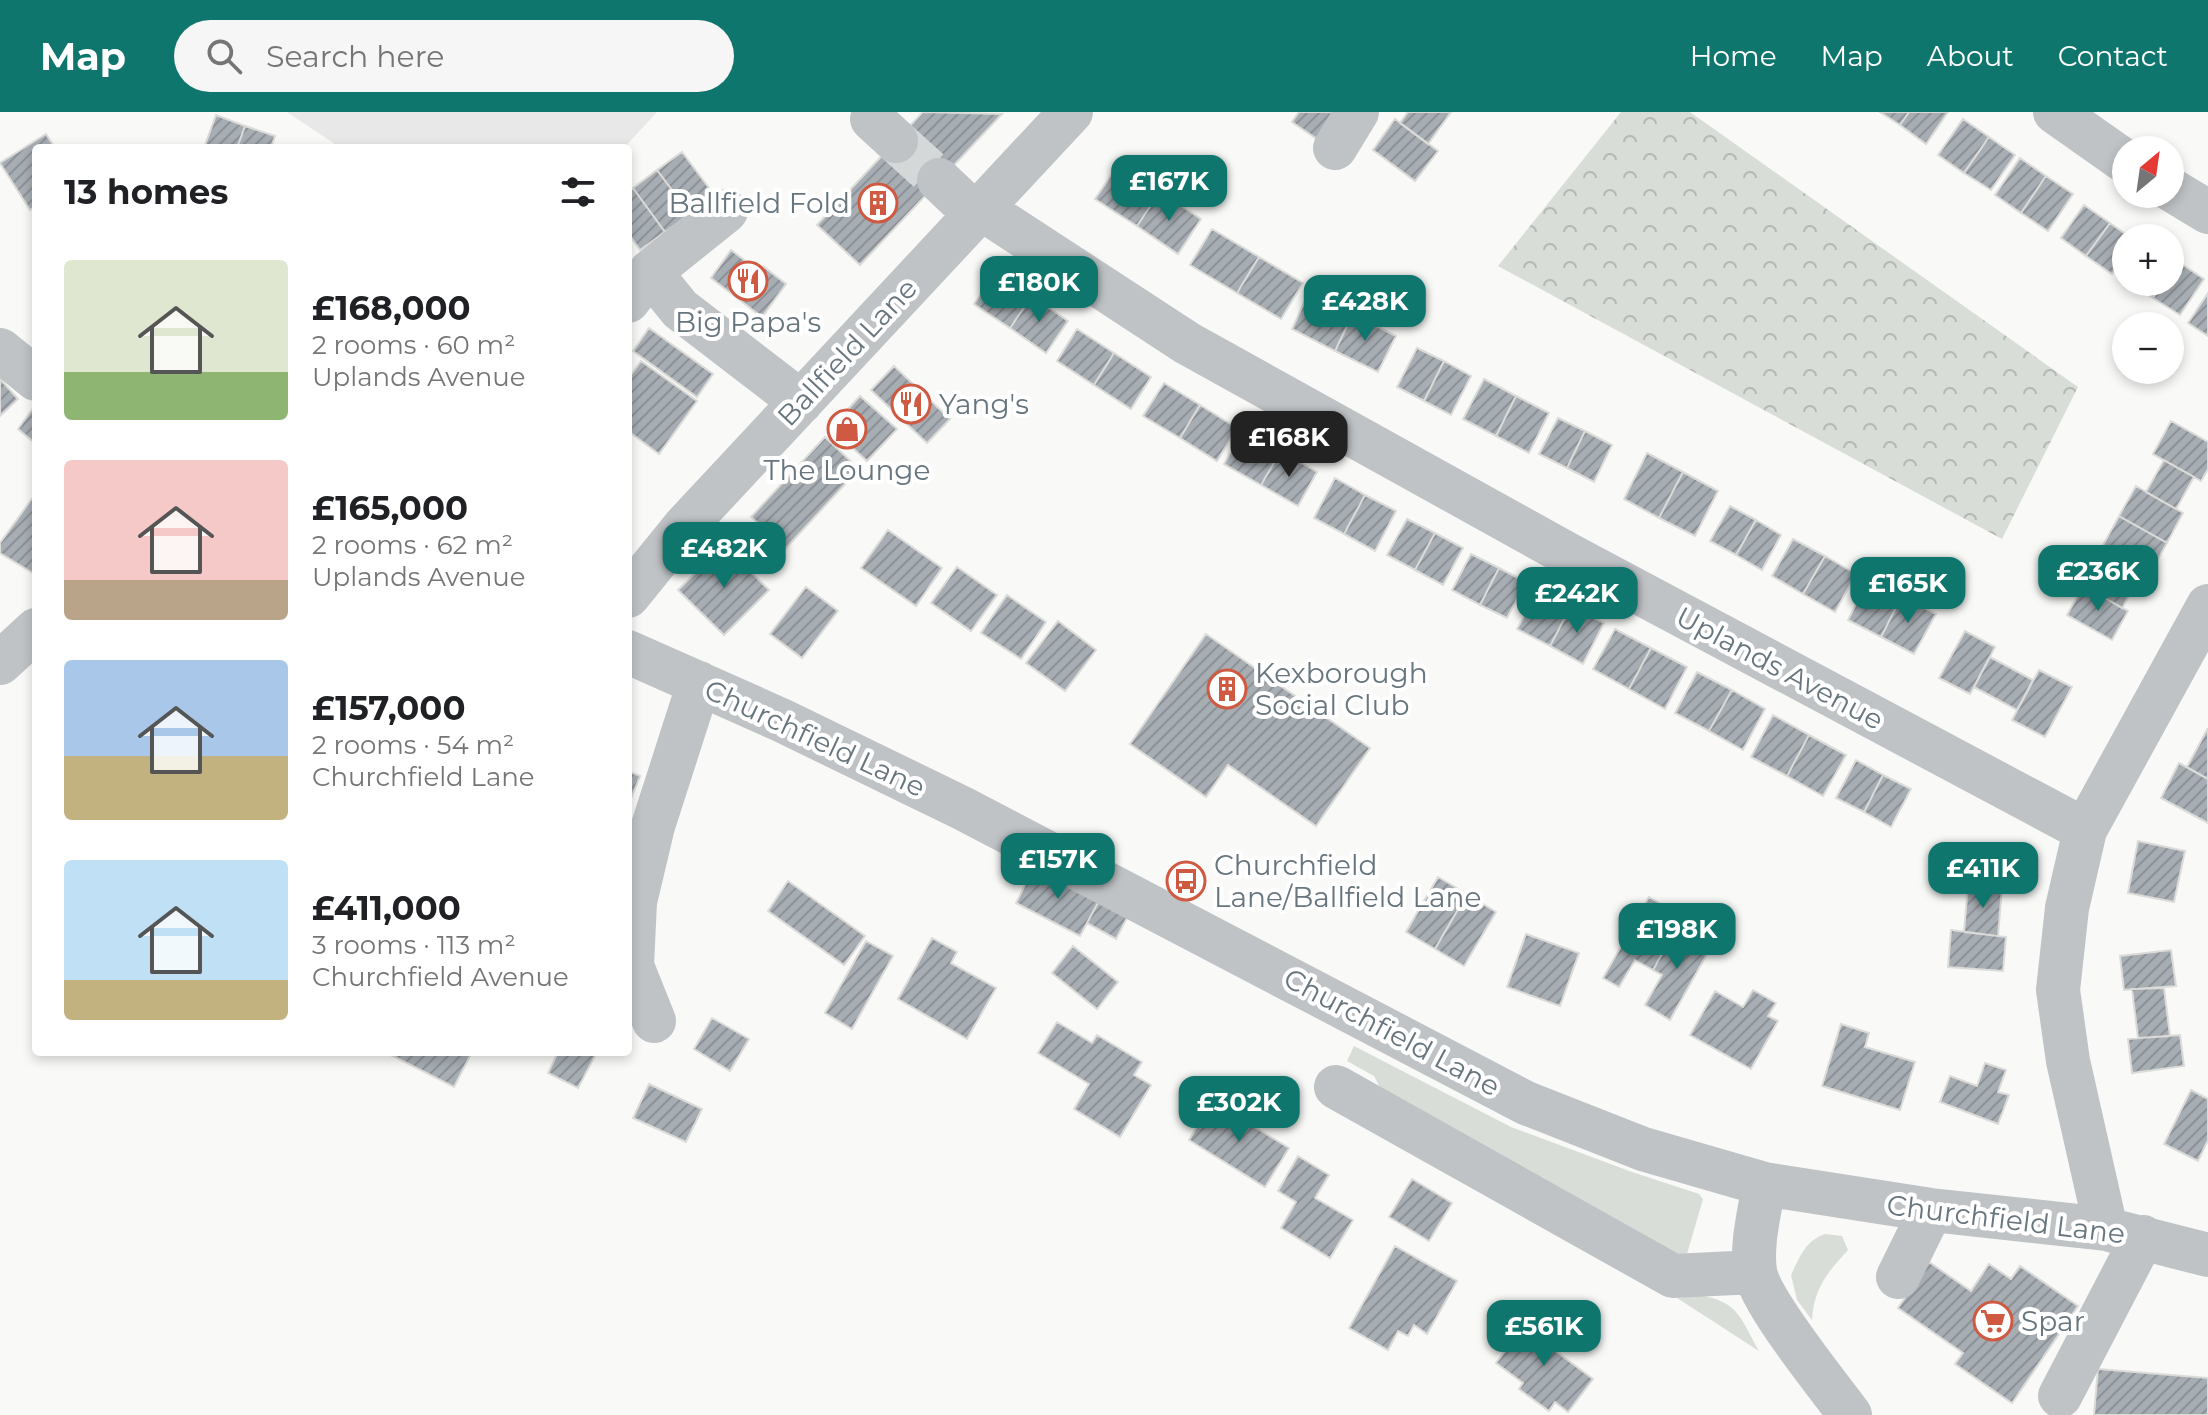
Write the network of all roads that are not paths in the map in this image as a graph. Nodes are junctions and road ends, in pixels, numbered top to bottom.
1 (1071, 112) edge
2 (2055, 112) edge
3 (2112, 152) edge
4 (939, 180) tunnel mouth
5 (2184, 197) edge
6 (726, 211) dead end
7 (979, 212) junction
8 (2208, 212) edge
9 (639, 286) edge
10 (0, 350) edge
11 (32, 376) edge
12 (801, 402) junction
13 (632, 591) edge
14 (2208, 606) edge
15 (32, 634) edge
16 (632, 654) edge
17 (0, 663) edge
18 (699, 683) junction
19 (2085, 830) junction
20 (654, 1021) dead end
21 (1336, 1087) dead end
22 (1764, 1184) junction
23 (1931, 1210) junction
24 (2124, 1233) junction
25 (2208, 1255) edge
26 (1755, 1272) junction
27 (1898, 1277) dead end
28 (2060, 1396) dead end
29 (1850, 1415) edge

1 - 7 street, Ballfield Lane
2 - 3 street
4 - 7 street
5 - 8 street
6 - 9 street
7 - 12 street, Ballfield Lane
7 - 19 street, Uplands Avenue
9 - 12 street
10 - 11 street
12 - 13 street, Ballfield Lane
14 - 19 street
15 - 17 street
16 - 18 street, Churchfield Lane
18 - 20 street
18 - 22 street, Churchfield Lane
19 - 24 street
21 - 26 street
22 - 23 street, Churchfield Lane
22 - 26 street
23 - 24 street, Churchfield Lane
23 - 27 street
24 - 25 street, Churchfield Lane
24 - 28 street
26 - 29 street

